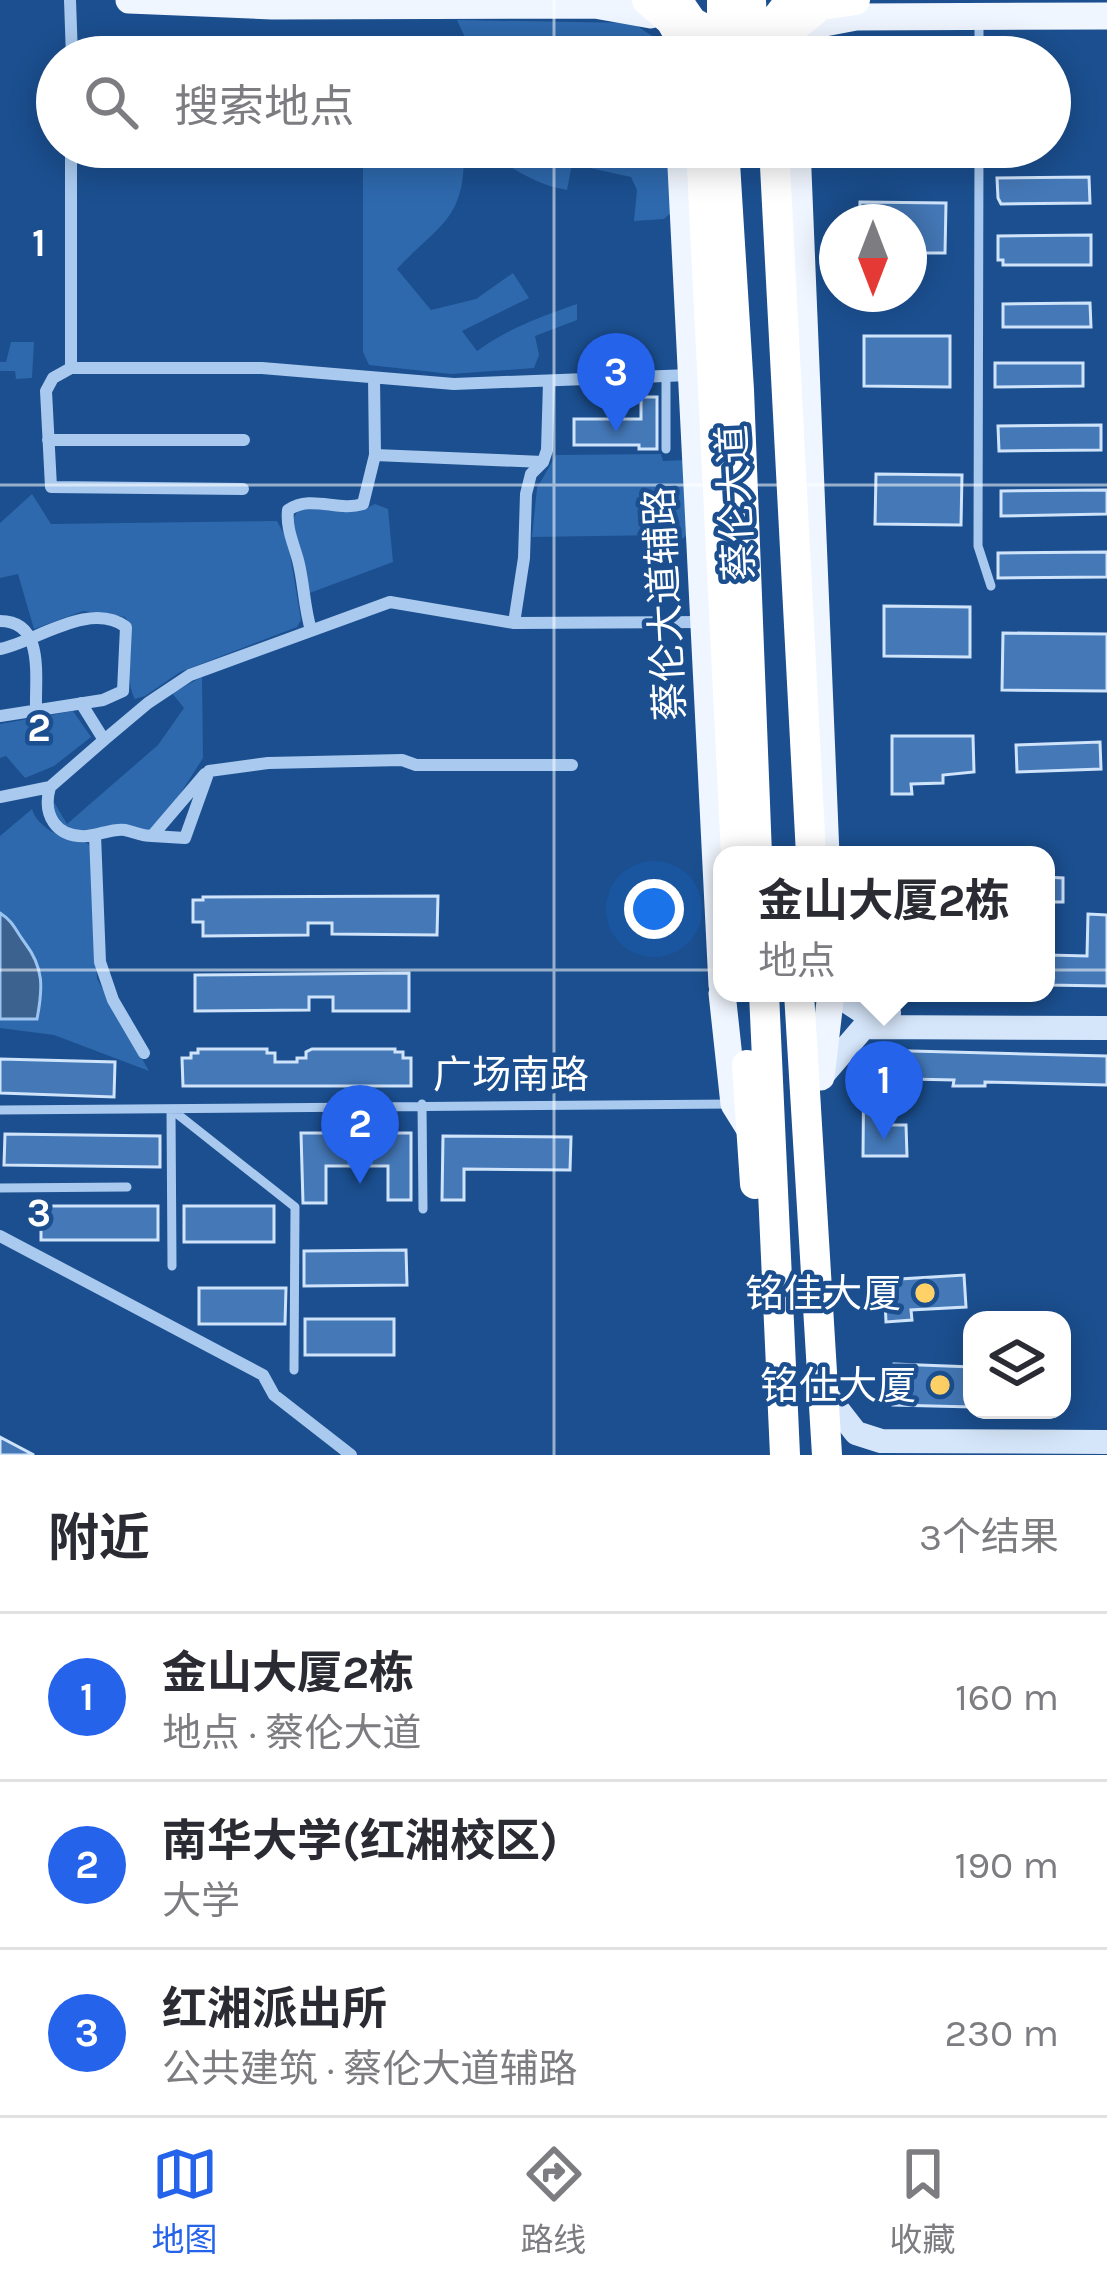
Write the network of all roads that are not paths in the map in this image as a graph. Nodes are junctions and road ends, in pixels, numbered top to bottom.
1 (70, 0) edge
2 (129, 0) edge
3 (722, 0) edge
4 (789, 0) edge
5 (660, 5) edge
6 (831, 7) edge
7 (979, 15) junction
8 (1107, 16) edge
9 (71, 36) edge
10 (678, 36) edge
11 (679, 36) edge
12 (722, 36) edge
13 (725, 36) edge
14 (776, 36) edge
15 (779, 36) edge
16 (979, 36) edge
17 (71, 168) edge
18 (680, 168) edge
19 (702, 168) edge
20 (725, 168) edge
21 (757, 168) edge
22 (775, 168) edge
23 (798, 168) edge
24 (979, 168) edge
25 (71, 368) junction
26 (678, 376) junction
27 (374, 378) junction
28 (549, 382) junction
29 (48, 440) junction
30 (244, 440) dead end
31 (666, 449) dead end
32 (375, 455) junction
33 (543, 462) junction
34 (243, 489) dead end
35 (991, 586) dead end
36 (0, 621) edge
37 (514, 622) junction
38 (704, 622) junction
39 (311, 630) junction
40 (30, 637) junction
41 (0, 649) edge
42 (82, 703) junction
43 (36, 710) junction
44 (0, 716) edge
45 (104, 740) junction
46 (572, 765) dead end
47 (209, 771) junction
48 (50, 787) junction
49 (0, 797) edge
50 (95, 835) junction
51 (152, 836) junction
52 (715, 846) edge
53 (736, 846) edge
54 (757, 846) edge
55 (792, 846) edge
56 (811, 846) edge
57 (826, 846) edge
58 (725, 1002) edge
59 (743, 1002) edge
60 (764, 1002) edge
61 (799, 1002) edge
62 (817, 1002) edge
63 (832, 1002) edge
64 (847, 1002) edge
65 (1107, 1013) edge
66 (1107, 1028) edge
67 (144, 1053) dead end
68 (821, 1077) junction
69 (744, 1103) junction
70 (422, 1104) junction
71 (171, 1109) junction
72 (0, 1110) edge
73 (128, 1187) dead end
74 (0, 1188) edge
75 (423, 1209) dead end
76 (0, 1236) edge
77 (172, 1266) dead end
78 (778, 1294) junction
79 (823, 1346) junction
80 (294, 1370) dead end
81 (825, 1393) junction
82 (1107, 1446) edge
83 (351, 1455) edge
84 (785, 1455) edge
85 (827, 1455) edge
86 (868, 1455) edge

1 - 9 street
2 - 5 main road
3 - 12 highway
4 - 14 highway, bridge
5 - 10 highway, bridge
5 - 11 highway, bridge
5 - 13 highway, bridge
6 - 7 main road
6 - 15 highway, bridge
7 - 8 main road
7 - 16 lane
17 - 25 street
18 - 26 main road, 蔡伦大道辅路
19 - 53 highway
20 - 54 highway, 蔡伦大道
21 - 55 highway, 蔡伦大道
22 - 56 highway
23 - 57 main road
24 - 35 lane
25 - 27 street
25 - 29 street
26 - 28 street
26 - 31 lane
26 - 38 main road, 蔡伦大道辅路
27 - 28 street
27 - 32 street
28 - 33 street
29 - 30 street
29 - 34 street
32 - 33 street
32 - 39 street
33 - 37 street
36 - 40 street
37 - 38 street
37 - 39 street
38 - 52 main road, 蔡伦大道辅路
39 - 45 street
40 - 41 street
40 - 42 street
40 - 43 street
42 - 43 street
42 - 45 street
43 - 44 street
45 - 48 street
46 - 47 street
47 - 51 street
47 - 51 street
48 - 49 street
48 - 50 street
50 - 51 street
50 - 67 street
58 - 69 main road, 蔡伦大道辅路
59 - 69 highway
60 - 78 highway
61 - 79 highway
62 - 68 highway
63 - 68 main road
64 - 65 main road
66 - 68 main road
68 - 79 highway
69 - 70 lane, 广场南路
69 - 78 highway
70 - 71 lane, 广场南路
70 - 75 lane
71 - 72 lane, 广场南路
71 - 77 lane
71 - 80 lane
73 - 74 lane
76 - 83 street
78 - 84 highway
79 - 81 highway
81 - 82 main road
81 - 85 highway
82 - 86 main road

